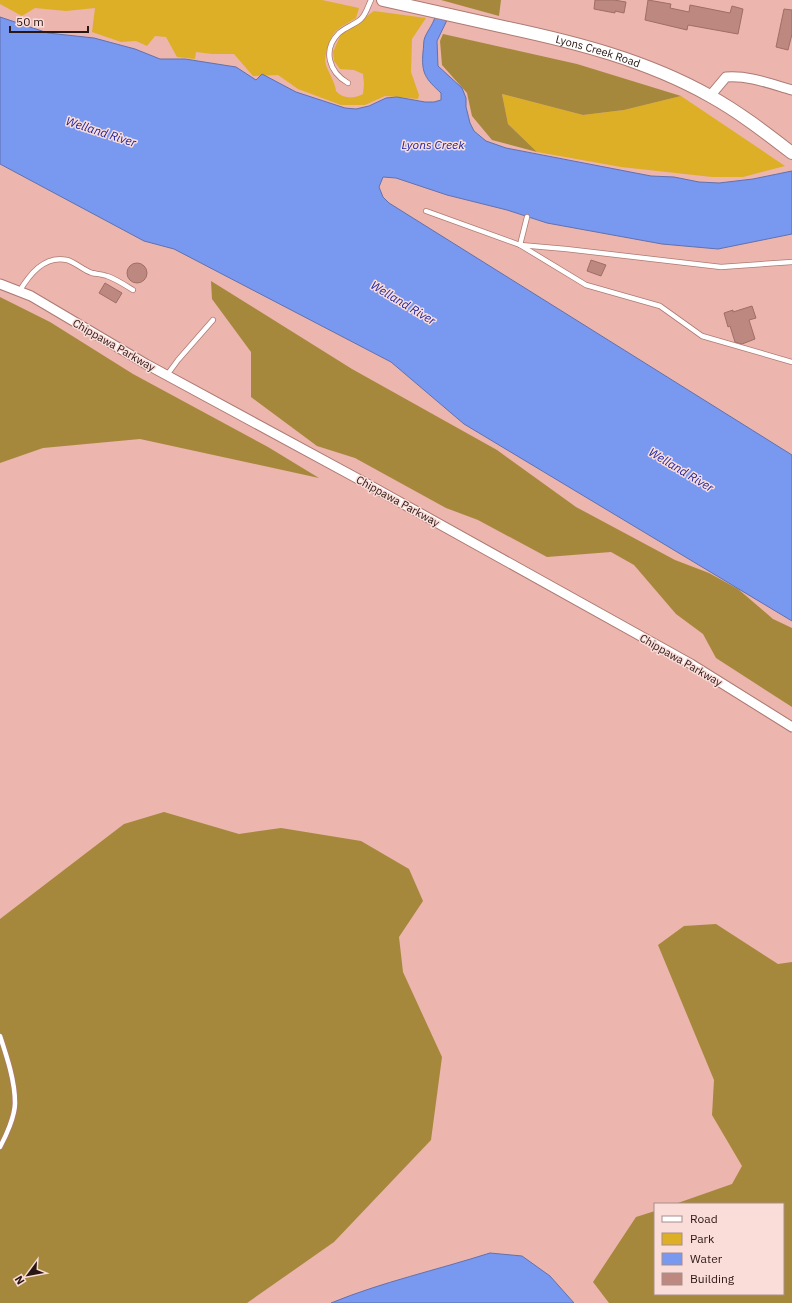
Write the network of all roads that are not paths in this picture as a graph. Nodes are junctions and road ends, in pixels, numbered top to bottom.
1 (371, 0) edge
2 (383, 0) edge
3 (348, 83) dead end
4 (792, 90) edge
5 (710, 96) junction
6 (792, 153) edge
7 (426, 211) dead end
8 (527, 217) dead end
9 (520, 245) junction
10 (792, 262) edge
11 (0, 284) edge
12 (134, 290) dead end
13 (19, 292) junction
14 (213, 320) dead end
15 (792, 362) edge
16 (167, 375) junction
17 (792, 727) edge
18 (0, 1036) edge
19 (0, 1147) edge

1 - 3 lane
2 - 5 main road, Lyons Creek Road
4 - 5 street
5 - 6 main road, Lyons Creek Road
7 - 9 lane
8 - 9 lane
9 - 10 lane
9 - 15 lane
11 - 13 street, Chippawa Parkway
12 - 13 lane
13 - 16 street, Chippawa Parkway
14 - 16 lane
16 - 17 street, Chippawa Parkway
18 - 19 lane

